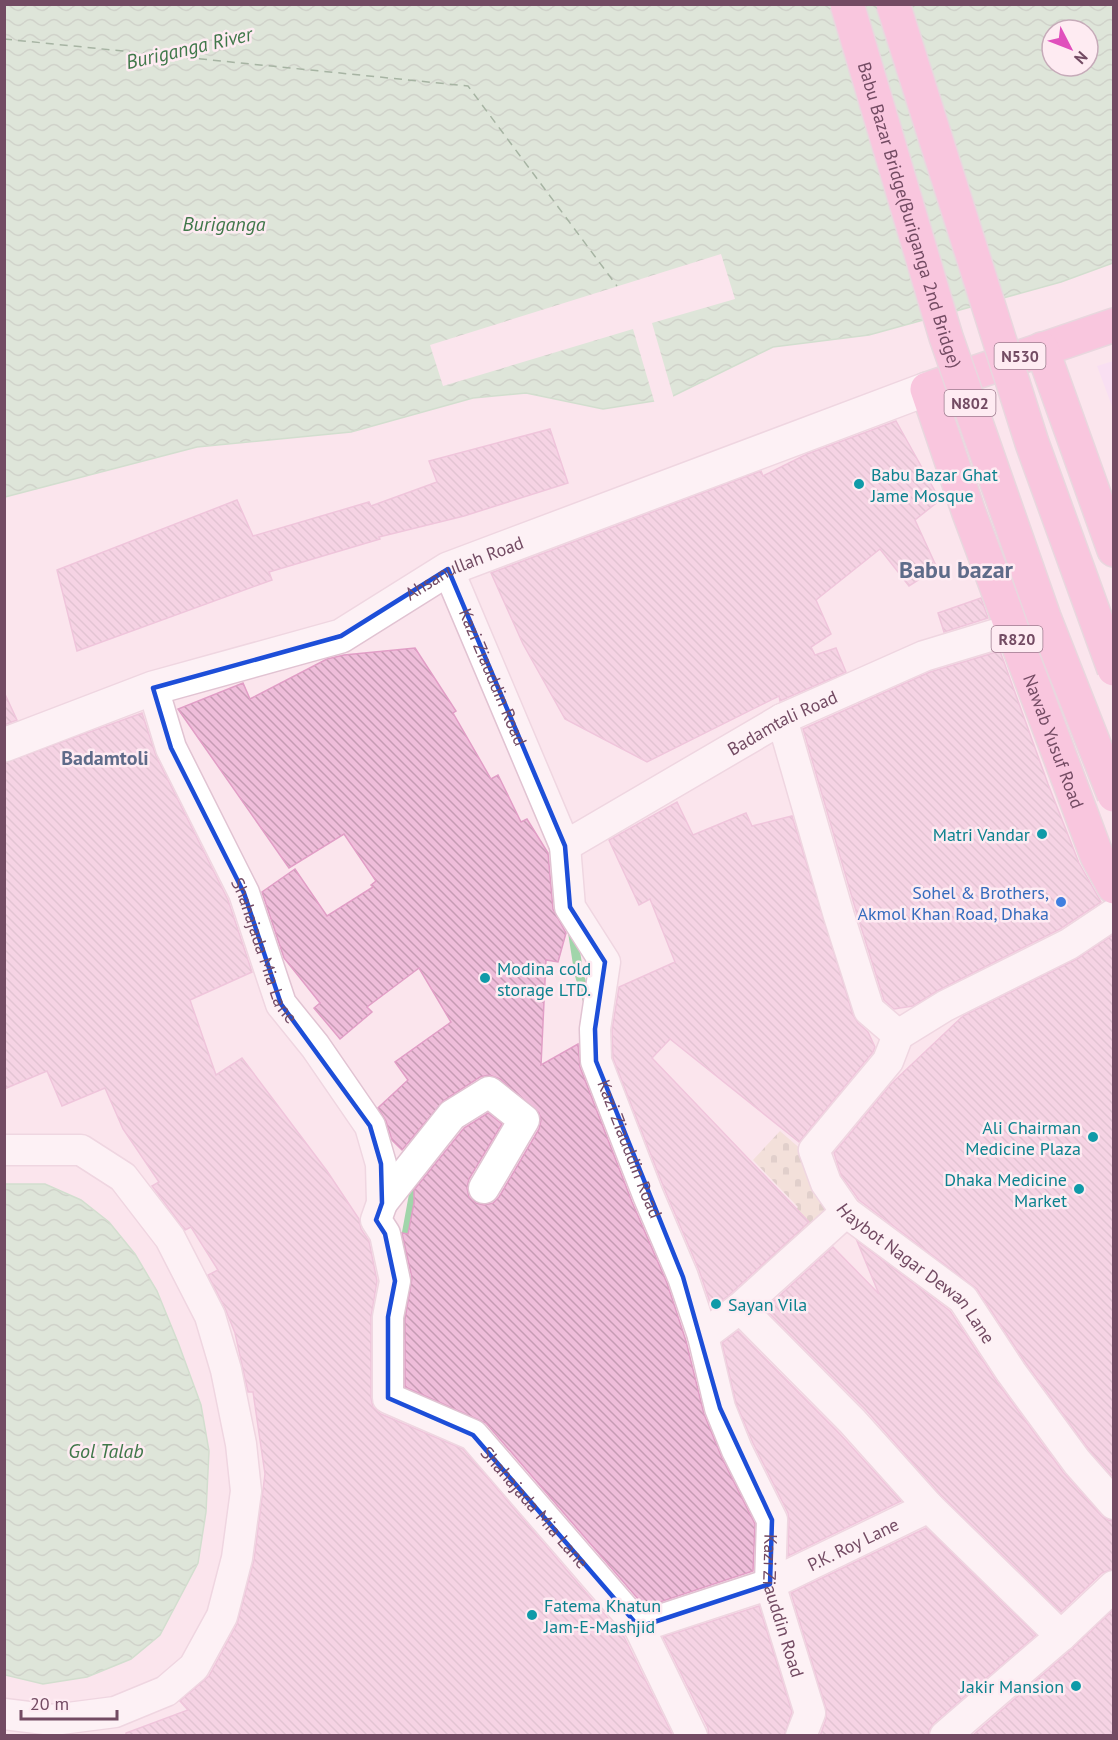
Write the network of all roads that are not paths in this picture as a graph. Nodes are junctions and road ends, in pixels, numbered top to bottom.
1 (847, 4) edge
2 (893, 4) edge
3 (1113, 325) edge
4 (1042, 349) junction
5 (927, 389) junction
6 (1113, 550) edge
7 (448, 569) junction
8 (1013, 629) junction
9 (1113, 669) edge
10 (153, 688) junction
11 (782, 719) junction
12 (4, 745) edge
13 (1113, 795) edge
14 (565, 846) junction
15 (1113, 887) edge
16 (1113, 914) edge
17 (898, 1035) junction
18 (4, 1150) edge
19 (484, 1188) dead end
20 (382, 1203) junction
21 (846, 1212) junction
22 (740, 1308) junction
23 (703, 1336) junction
24 (1113, 1504) edge
25 (929, 1507) junction
26 (770, 1584) junction
27 (1113, 1586) edge
28 (639, 1627) junction
29 (1061, 1636) junction
30 (4, 1714) edge
31 (692, 1736) edge
32 (801, 1736) edge
33 (945, 1736) edge

1 - 13 highway, Babu Bazar Bridge(Buriganga 2nd Bridge) / N802, bridge
2 - 9 highway, N802, bridge
3 - 4 highway, N530
4 - 5 highway, N530
4 - 6 highway
5 - 7 street, Ahsanullah Road
5 - 8 highway, Nawab Yusuf Road / R820
7 - 10 street, Ahsanullah Road
7 - 14 street, Kazi Ziauddin Road
8 - 11 street, Badamtali Road
8 - 15 highway, Nawab Yusuf Road / R820
10 - 12 street, Ahsanullah Road
10 - 20 street, Shahajada Mia Lane
11 - 14 street, Badamtali Road
11 - 17 street
14 - 23 street, Kazi Ziauddin Road
16 - 17 street
17 - 21 street, Haybot Nagar Dewan Lane
18 - 30 street
19 - 20 street
20 - 28 street, Shahajada Mia Lane
21 - 22 street
21 - 24 street, Haybot Nagar Dewan Lane
22 - 23 street
22 - 25 street
23 - 26 street, Kazi Ziauddin Road
25 - 26 street, P.K. Roy Lane
25 - 29 street
26 - 28 street, P.K. Roy Lane
26 - 32 street, Kazi Ziauddin Road
27 - 29 street
28 - 31 street, Shahajada Mia Lane
29 - 33 street

